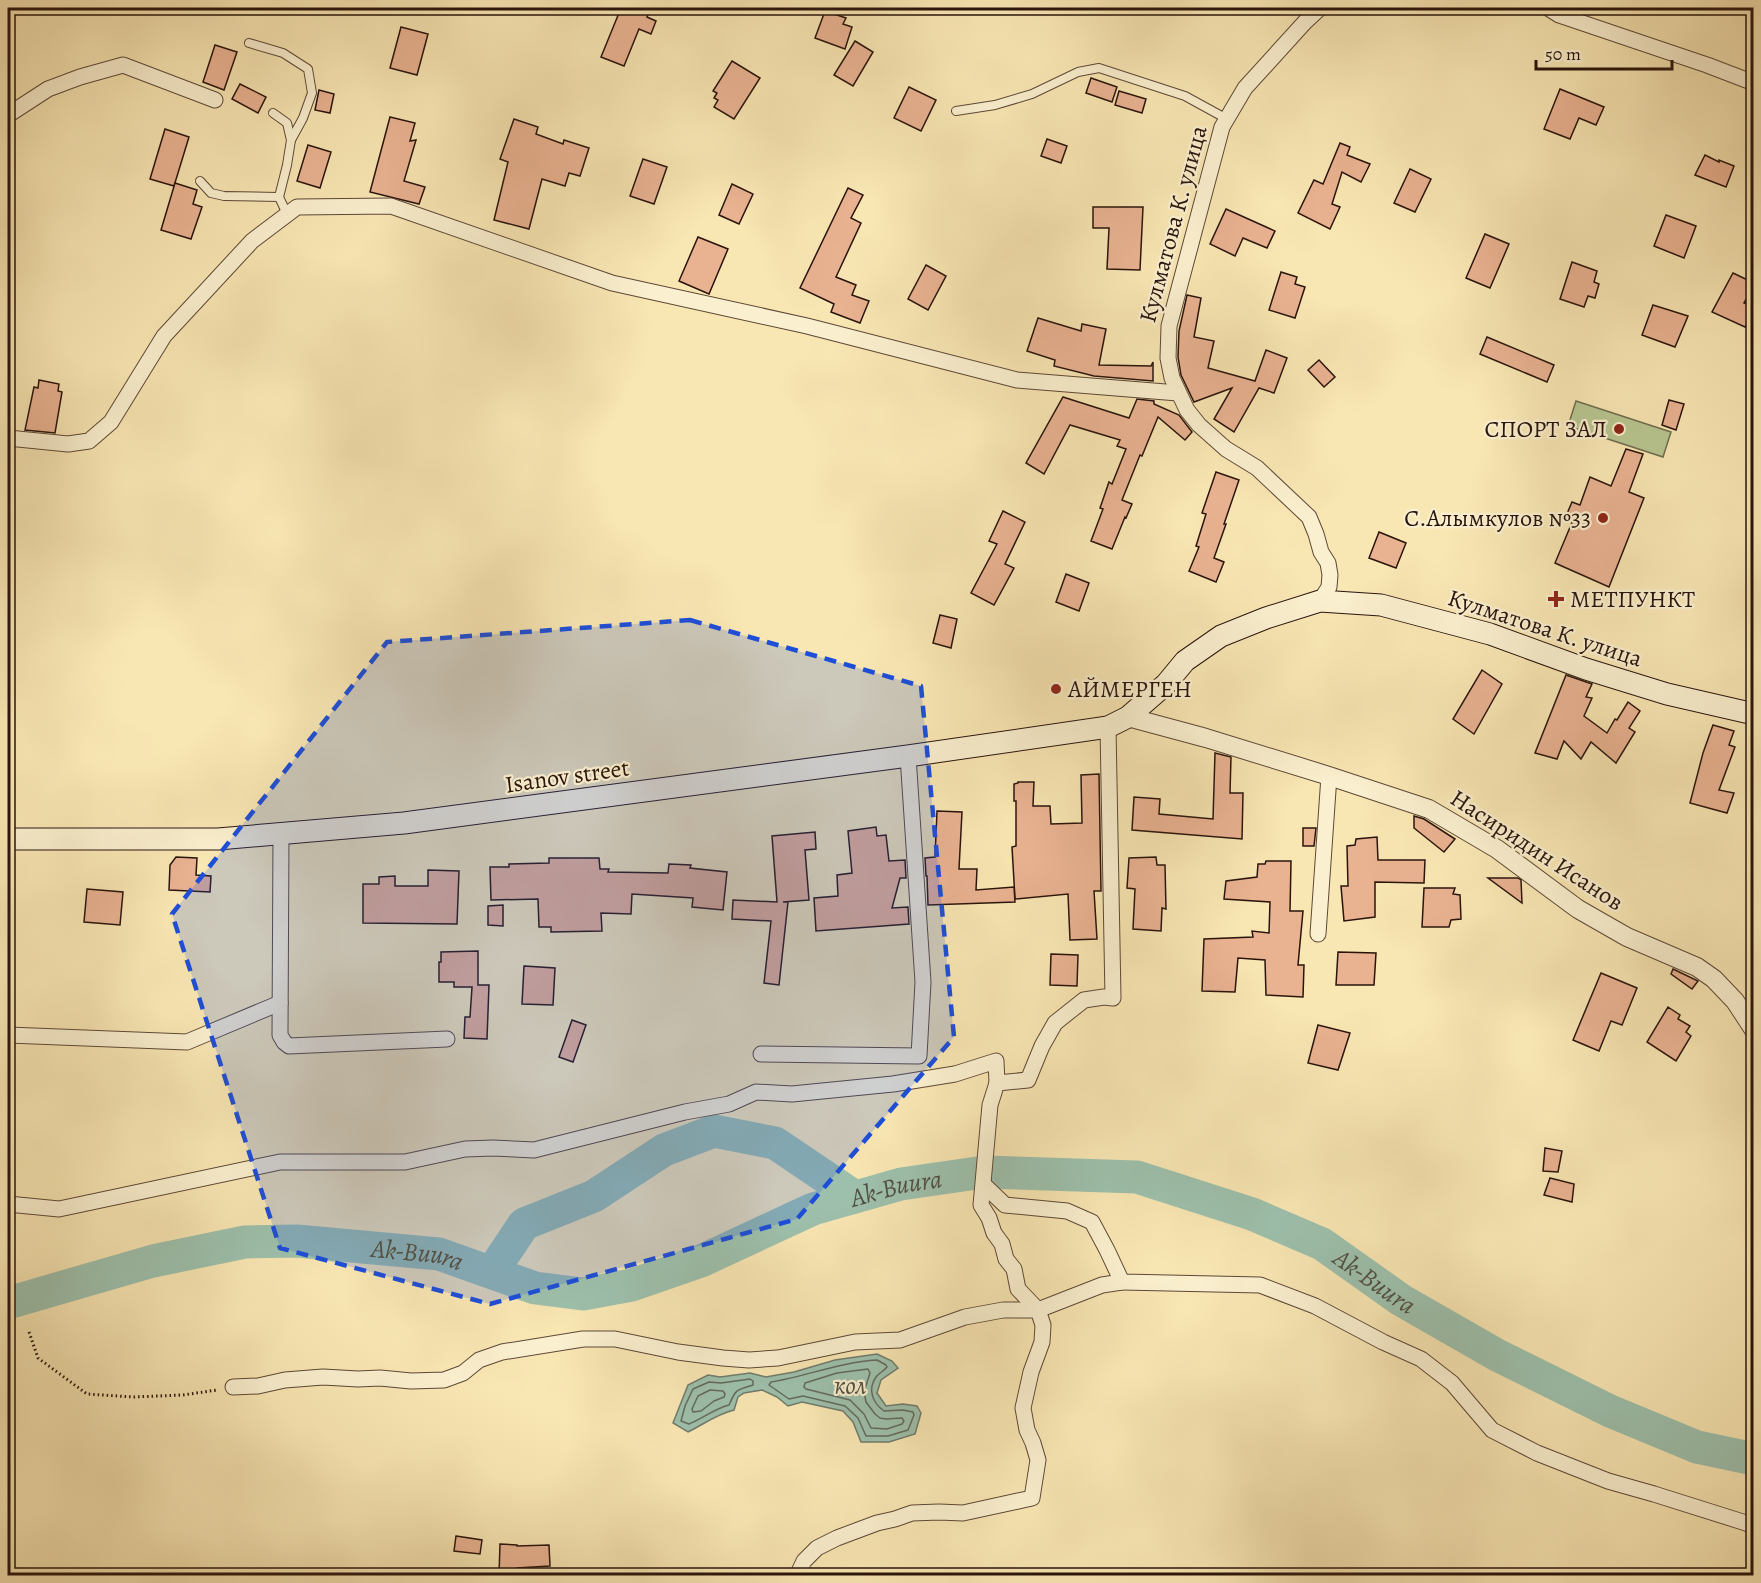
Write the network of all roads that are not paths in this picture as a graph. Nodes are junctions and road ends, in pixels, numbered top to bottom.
1 (1320, 8) edge
2 (1548, 8) edge
3 (249, 43) dead end
4 (1754, 83) edge
5 (215, 100) dead end
6 (956, 111) dead end
7 (273, 113) dead end
8 (8, 115) edge
9 (1227, 119) junction
10 (291, 140) junction
11 (200, 181) dead end
12 (279, 197) junction
13 (287, 214) junction
14 (1178, 393) junction
15 (8, 438) edge
16 (1320, 601) junction
17 (1166, 684) joint
18 (1754, 714) edge
19 (1128, 717) junction
20 (1108, 727) junction
21 (908, 756) junction
22 (1329, 776) junction
23 (281, 834) junction
24 (8, 839) edge
25 (1318, 934) dead end
26 (280, 1003) junction
27 (1754, 1030) edge
28 (8, 1035) edge
29 (447, 1039) dead end
30 (761, 1054) dead end
31 (997, 1083) junction
32 (984, 1185) junction
33 (8, 1204) edge
34 (1122, 1281) junction
35 (1038, 1310) junction
36 (233, 1387) road end
37 (1754, 1527) edge
38 (797, 1575) edge

1 - 9 street, Кулматова К. улица
2 - 4 street
3 - 10 lane
5 - 8 street
6 - 9 lane
7 - 10 lane
9 - 14 street, Кулматова К. улица
10 - 12 lane
11 - 12 lane
12 - 13 lane
13 - 14 street
13 - 15 street
14 - 16 street, Кулматова К. улица
16 - 17 main road, Кулматова К. улица
16 - 18 main road, Кулматова К. улица
17 - 19 main road, Isanov street
19 - 20 main road, Isanov street
19 - 22 street, Насиридин Исанов
20 - 21 main road, Isanov street
20 - 31 street
21 - 23 main road, Isanov street
21 - 30 street
22 - 25 street
22 - 27 street, Насиридин Исанов
23 - 24 main road, Isanov street
23 - 26 street
26 - 28 street
26 - 29 street
31 - 32 street
31 - 33 street
32 - 34 street
32 - 35 street
34 - 35 street
34 - 37 street
35 - 36 street
35 - 38 street

